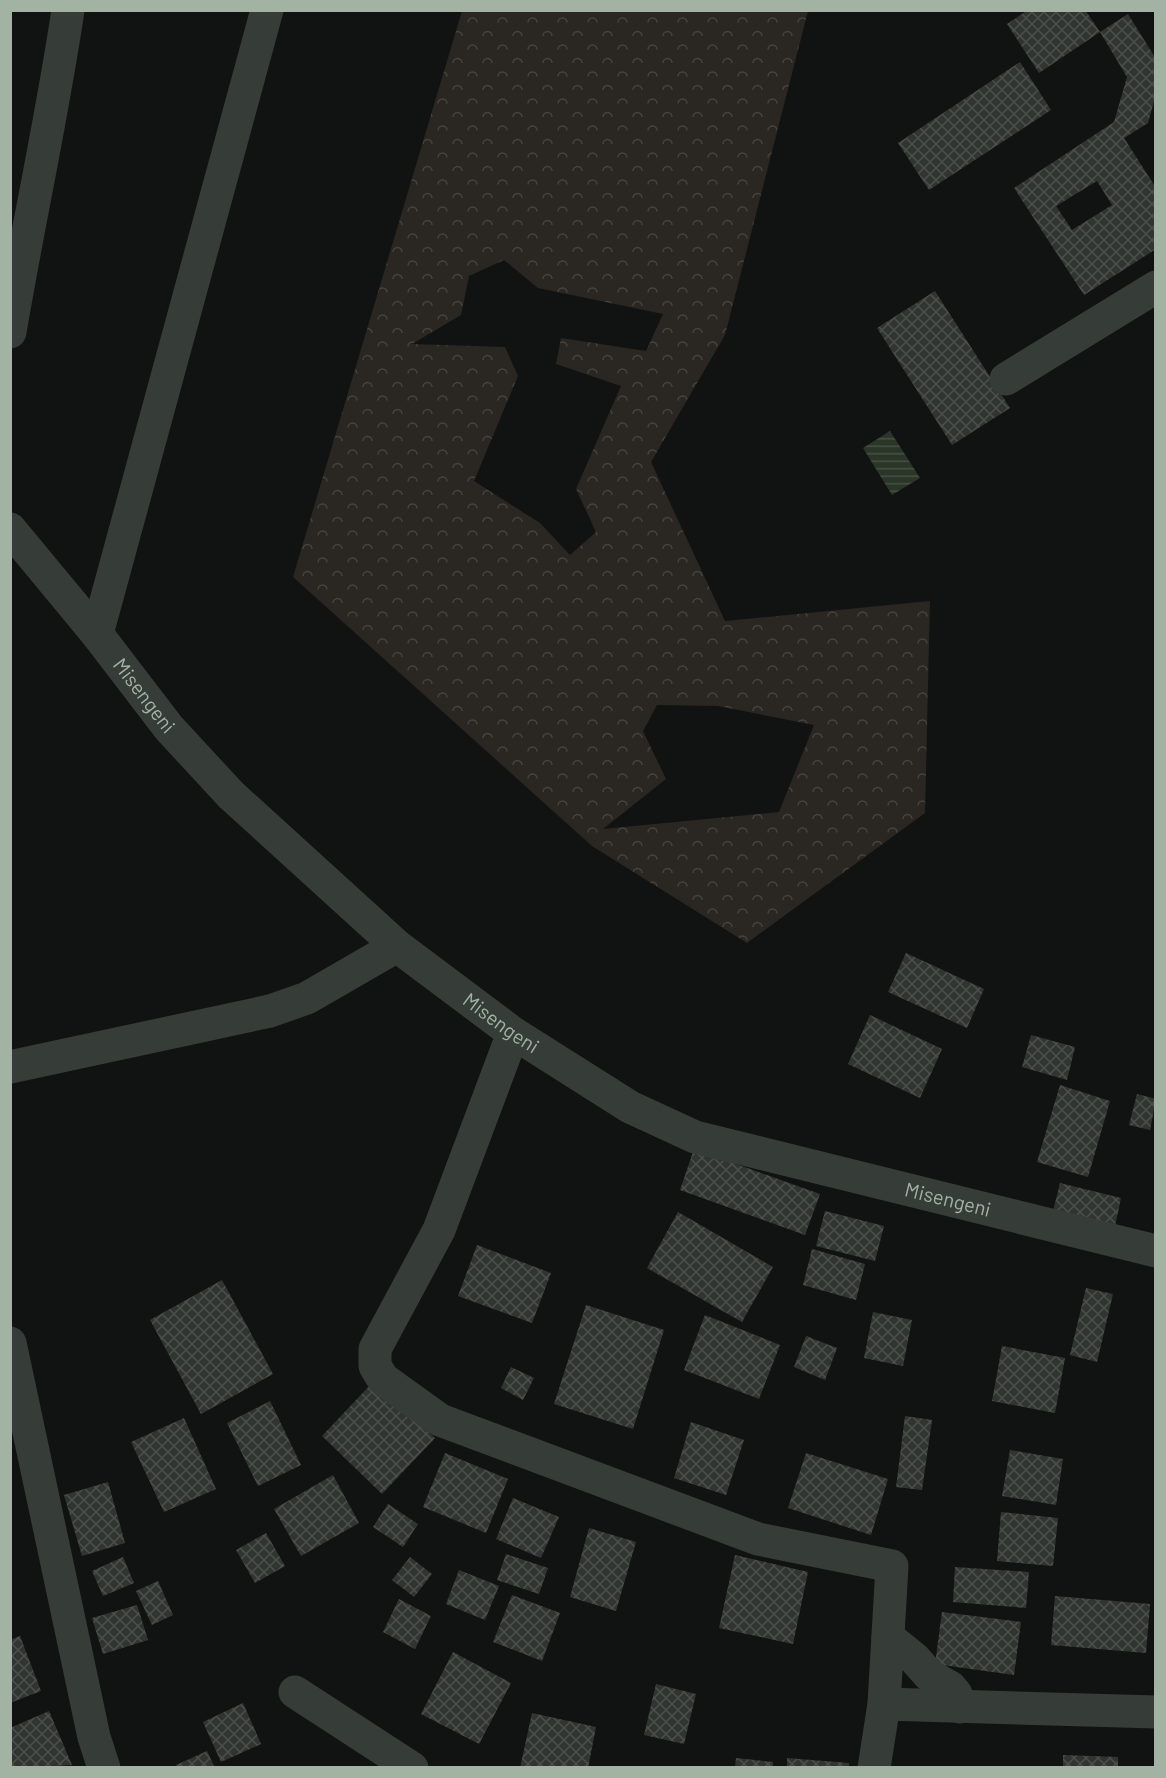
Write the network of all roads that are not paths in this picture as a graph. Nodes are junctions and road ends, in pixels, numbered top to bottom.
1 (68, 10) edge
2 (267, 10) edge
3 (1155, 287) edge
4 (10, 332) edge
5 (1006, 379) dead end
6 (10, 529) edge
7 (97, 634) junction
8 (397, 946) junction
9 (513, 1033) junction
10 (10, 1067) edge
11 (1155, 1251) edge
12 (10, 1343) edge
13 (888, 1637) junction
14 (295, 1692) dead end
15 (884, 1704) junction
16 (960, 1707) junction
17 (1155, 1712) edge
18 (104, 1767) edge
19 (412, 1767) edge
20 (874, 1767) edge

1 - 4 street
2 - 7 street
3 - 5 street
6 - 7 street, Misengeni
7 - 8 street, Misengeni
8 - 9 street, Misengeni
8 - 10 street
9 - 11 street, Misengeni
9 - 13 street
12 - 18 street
13 - 15 street
13 - 16 street
14 - 19 street
15 - 16 street
15 - 20 street
16 - 17 street

